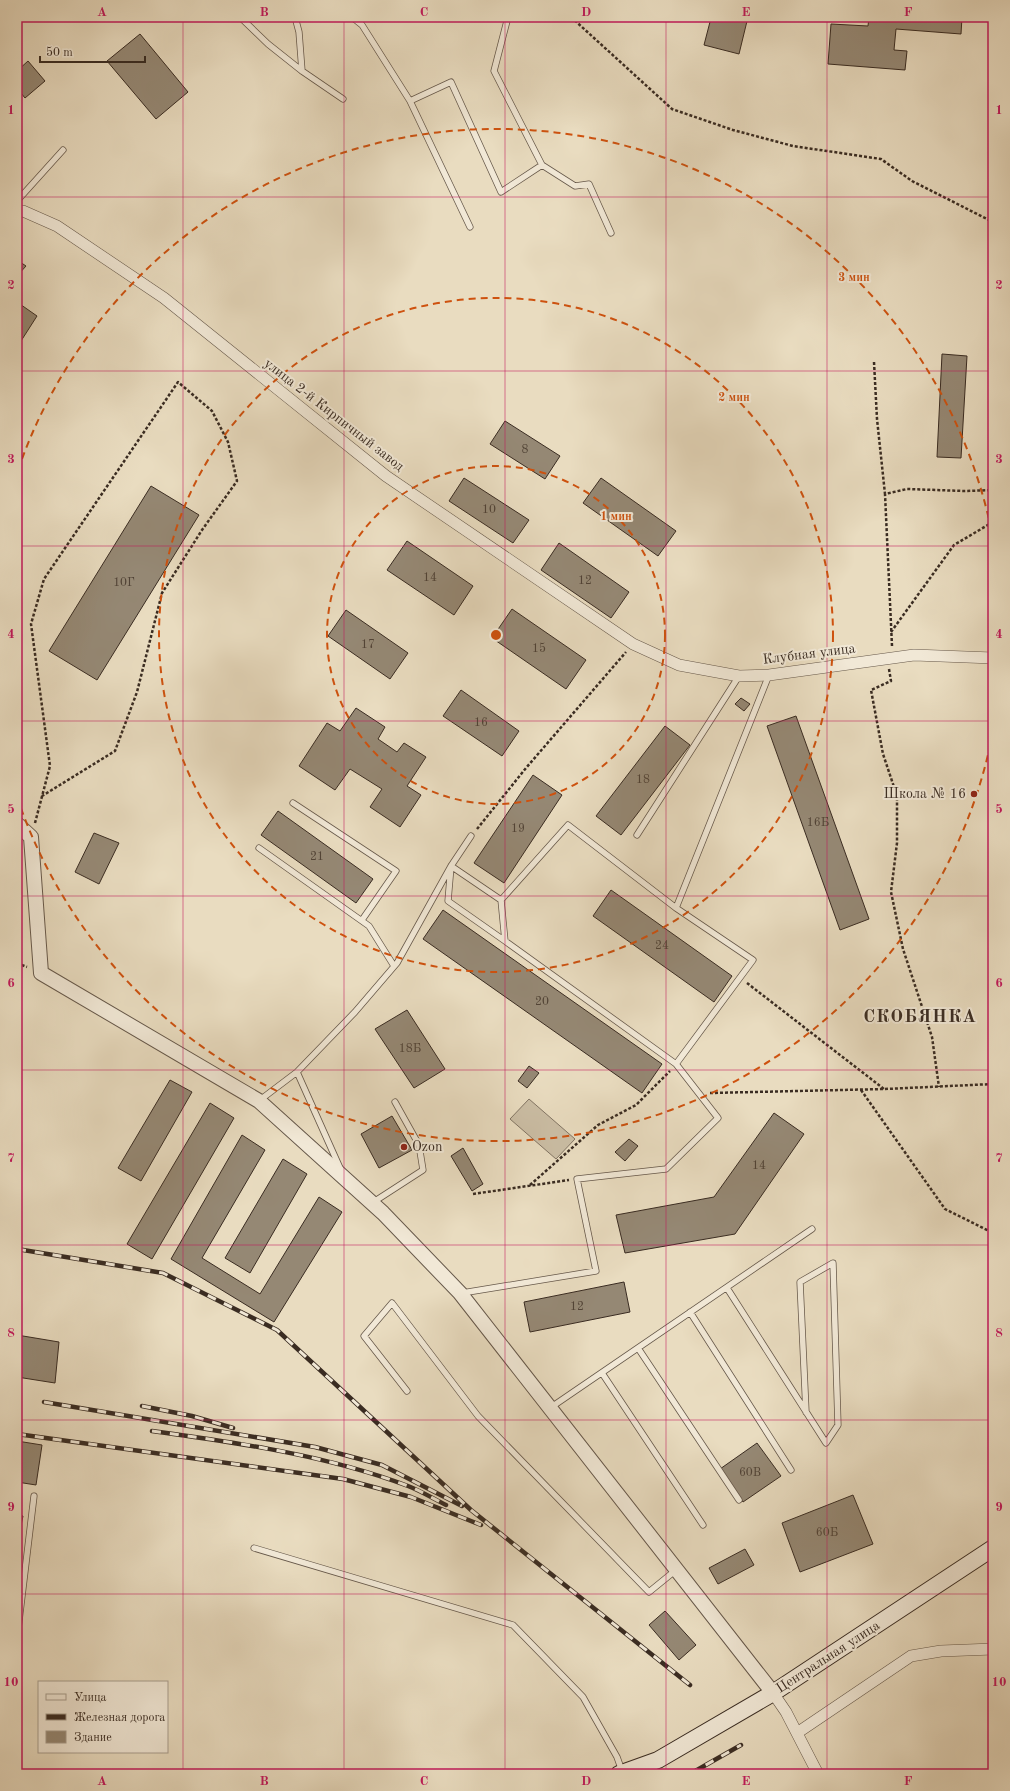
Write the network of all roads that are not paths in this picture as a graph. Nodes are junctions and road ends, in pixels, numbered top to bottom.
1 (240, 17) edge
2 (295, 17) edge
3 (352, 17) edge
4 (508, 17) edge
5 (302, 72) junction
6 (343, 99) dead end
7 (410, 101) junction
8 (63, 150) dead end
9 (542, 164) junction
10 (17, 201) edge
11 (17, 211) edge
12 (470, 227) dead end
13 (611, 233) dead end
14 (633, 644) joint
15 (993, 658) edge
16 (769, 675) junction
17 (739, 676) junction
18 (294, 803) dead end
19 (17, 824) edge
20 (637, 835) dead end
21 (471, 836) road end
22 (259, 848) dead end
23 (451, 866) junction
24 (501, 900) junction
25 (676, 908) junction
26 (362, 920) junction
27 (505, 941) junction
28 (394, 966) junction
29 (676, 1064) junction
30 (297, 1072) junction
31 (259, 1101) junction
32 (396, 1102) dead end
33 (344, 1178) junction
34 (372, 1203) junction
35 (812, 1229) dead end
36 (727, 1288) junction
37 (460, 1293) junction
38 (690, 1312) junction
39 (638, 1348) junction
40 (602, 1373) junction
41 (406, 1391) dead end
42 (550, 1408) junction
43 (806, 1412) junction
44 (791, 1470) dead end
45 (34, 1496) dead end
46 (739, 1500) dead end
47 (704, 1525) dead end
48 (254, 1548) dead end
49 (993, 1548) edge
50 (677, 1570) junction
51 (17, 1638) edge
52 (993, 1649) edge
53 (773, 1693) junction
54 (797, 1733) junction
55 (621, 1773) edge
56 (818, 1774) edge

1 - 5 lane
2 - 5 lane
3 - 7 lane
4 - 9 lane
5 - 6 lane
7 - 9 lane
7 - 12 lane
8 - 10 lane
9 - 13 lane
11 - 14 street, улица 2-й Кирпичный завод
14 - 17 street, Клубная улица
15 - 16 street, Клубная улица
16 - 17 street, Клубная улица
16 - 25 lane
17 - 20 lane
18 - 26 lane
19 - 31 street
21 - 23 lane
22 - 26 lane
23 - 24 lane
23 - 27 lane
23 - 28 lane
24 - 25 lane
24 - 27 lane
25 - 29 lane
26 - 28 lane
27 - 29 lane
28 - 30 lane
29 - 37 lane
30 - 31 lane
30 - 33 lane
31 - 33 street
32 - 34 lane
33 - 34 street
34 - 37 street
35 - 36 lane
36 - 38 lane
36 - 43 lane
37 - 42 street
38 - 39 lane
38 - 44 lane
39 - 40 lane
39 - 46 lane
40 - 42 lane
40 - 47 lane
41 - 50 lane
42 - 50 street
43 - 43 lane
45 - 51 lane
48 - 55 lane
49 - 53 main road, Центральная улица
50 - 53 street
52 - 54 street
53 - 54 street
53 - 55 main road, Центральная улица
54 - 56 street

